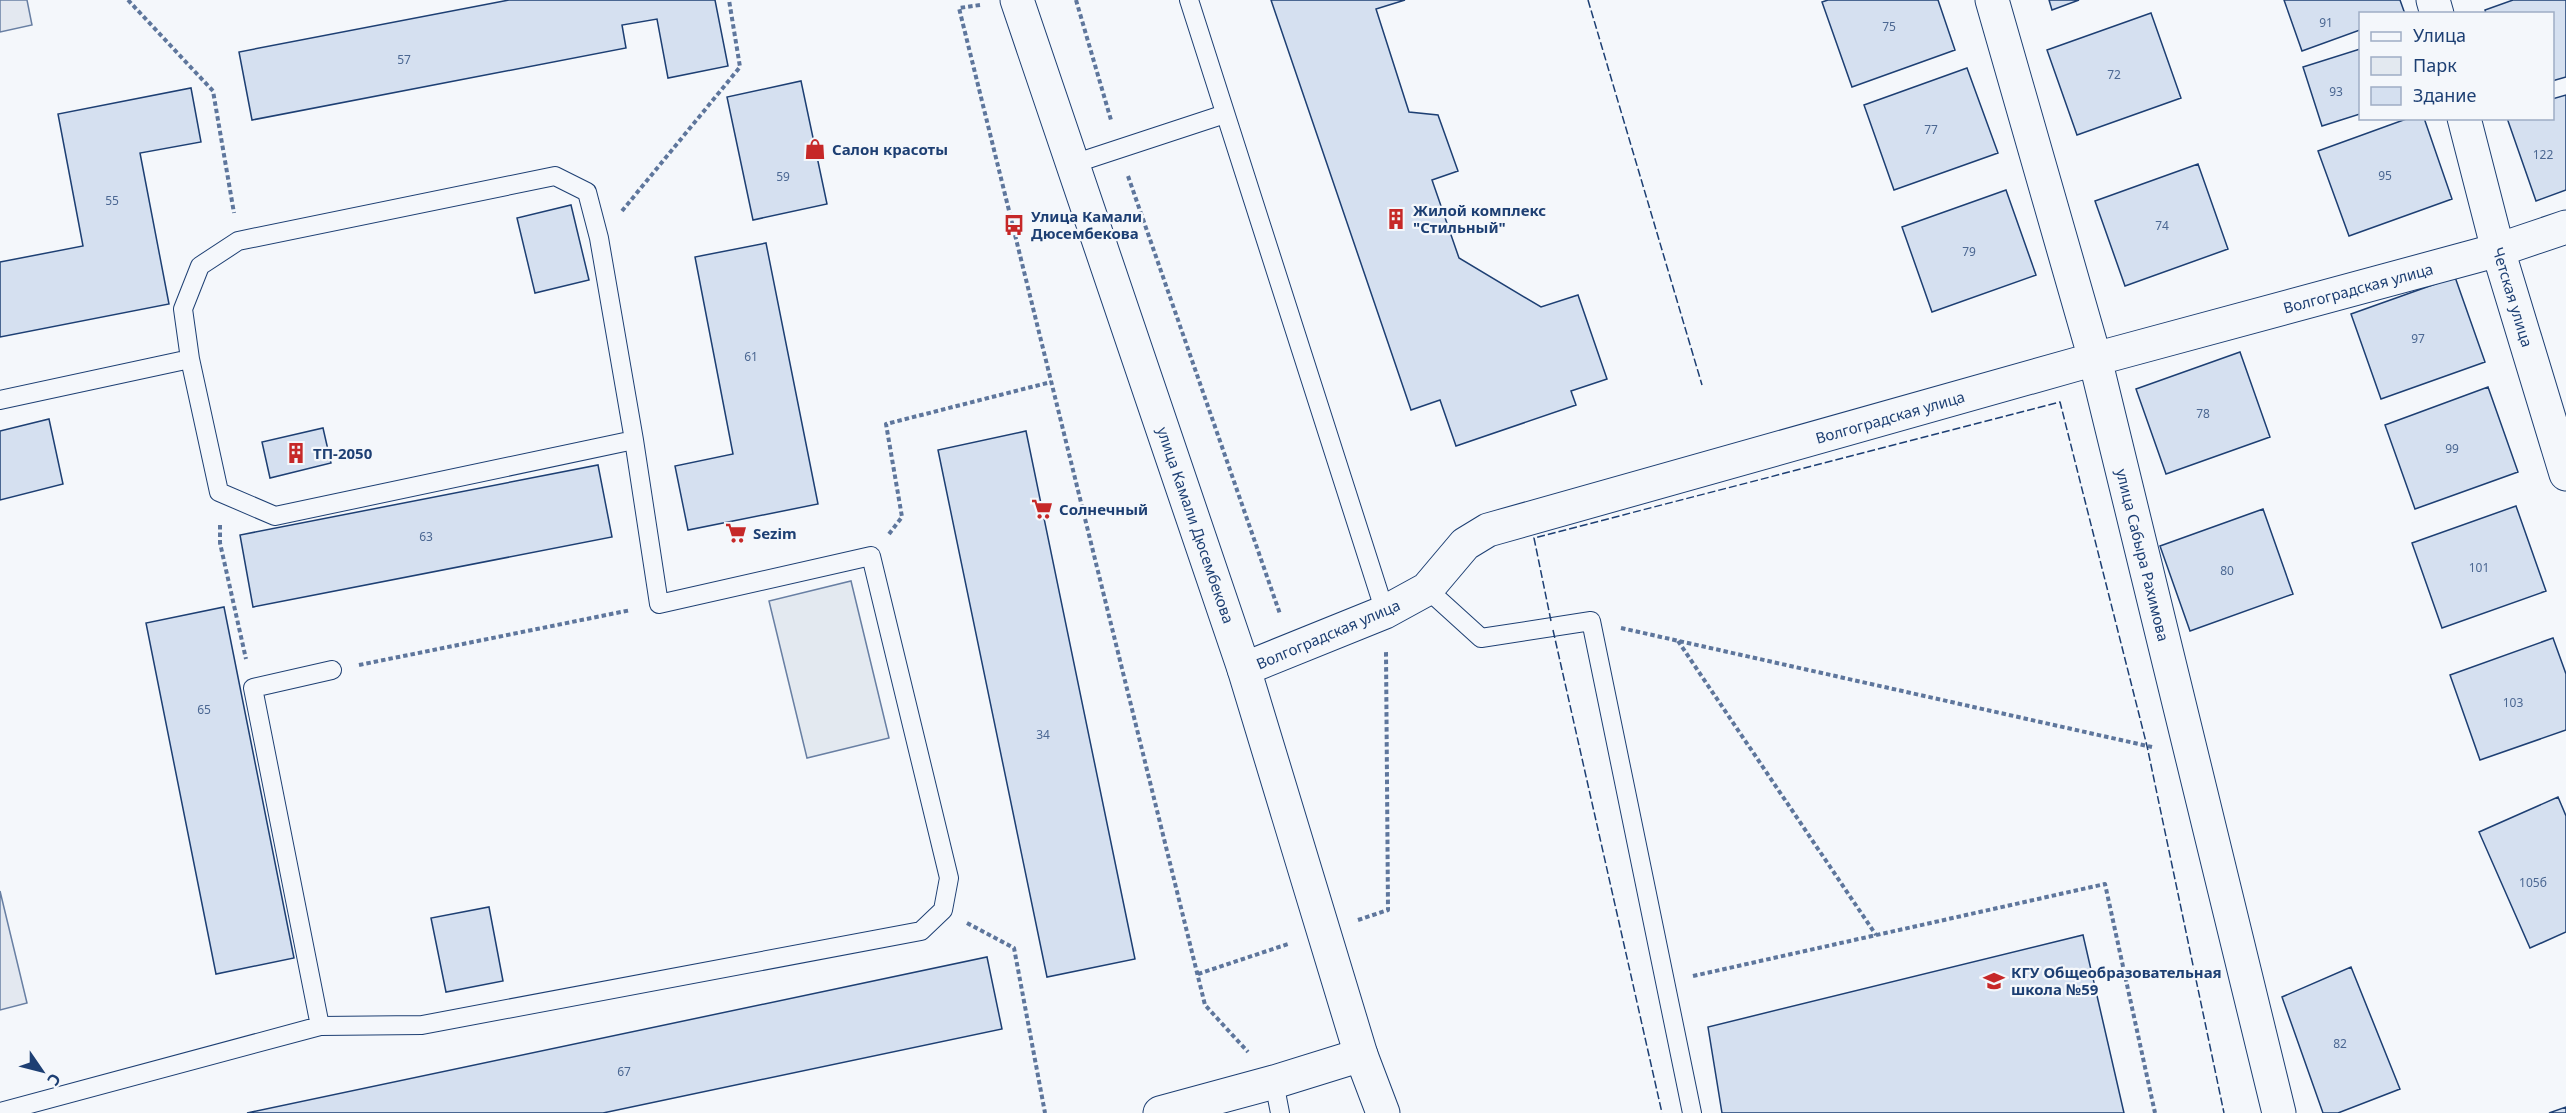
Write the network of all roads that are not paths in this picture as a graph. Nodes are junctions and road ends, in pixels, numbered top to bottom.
1 (1017, 0) edge
2 (1189, 0) edge
3 (1992, 0) edge
4 (1226, 114) junction
5 (2465, 120) edge
6 (1073, 164) junction
7 (2566, 227) edge
8 (2499, 250) junction
9 (190, 359) junction
10 (2095, 359) junction
11 (0, 400) edge
12 (634, 440) junction
13 (2566, 474) edge
14 (1427, 589) junction
15 (1385, 612) junction
16 (1244, 669) junction
17 (332, 670) road end
18 (320, 1026) junction
19 (1361, 1054) junction
20 (1277, 1098) edge
21 (0, 1112) edge
22 (1160, 1113) edge
23 (1383, 1113) edge
24 (1692, 1113) edge
25 (2279, 1113) edge

1 - 6 street, улица Камали Дюсембекова
2 - 4 lane
3 - 10 street, улица Сабыра Рахимова
4 - 6 lane
4 - 15 lane
5 - 8 street, Четская улица
6 - 16 street, улица Камали Дюсембекова
7 - 8 street, Волгоградская улица
8 - 10 street, Волгоградская улица
8 - 13 street, Четская улица
9 - 11 lane
9 - 12 lane
9 - 12 lane
10 - 14 street, Волгоградская улица
10 - 25 street, улица Сабыра Рахимова
12 - 18 lane
14 - 15 street, Волгоградская улица
14 - 24 lane
15 - 16 street, Волгоградская улица
16 - 19 street, улица Камали Дюсембекова
17 - 18 lane
18 - 21 lane
19 - 20 street
19 - 23 street, улица Камали Дюсембекова
20 - 22 street

